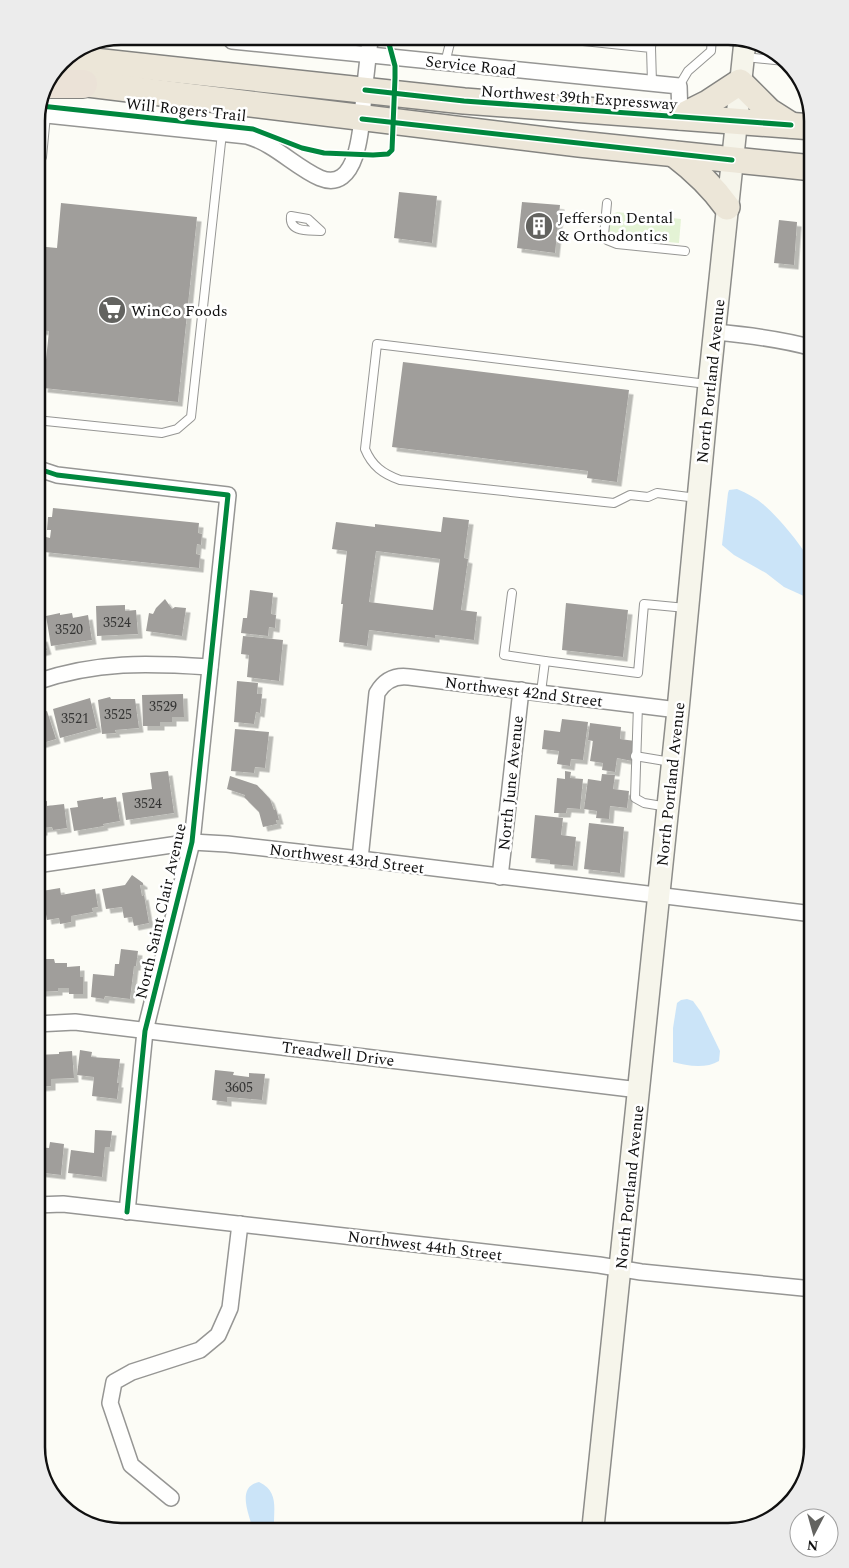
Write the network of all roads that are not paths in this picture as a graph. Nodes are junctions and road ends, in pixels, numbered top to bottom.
1 (323, 45) edge
2 (450, 45) edge
3 (622, 45) edge
4 (651, 45) edge
5 (711, 45) edge
6 (369, 47) edge
7 (651, 48) junction
8 (744, 49) edge
9 (92, 51) edge
10 (766, 55) edge
11 (77, 59) edge
12 (445, 63) junction
13 (162, 68) junction
14 (57, 81) edge
15 (740, 82) junction
16 (652, 83) junction
17 (55, 84) edge
18 (83, 84) junction
19 (679, 86) junction
20 (364, 90) junction
21 (45, 115) edge
22 (680, 117) junction
23 (362, 119) junction
24 (737, 120) junction
25 (802, 126) edge
26 (222, 133) junction
27 (674, 154) junction
28 (732, 160) junction
29 (804, 167) edge
30 (608, 203) dead end
31 (727, 207) junction
32 (685, 251) dead end
33 (715, 332) junction
34 (804, 345) edge
35 (709, 384) junction
36 (45, 421) edge
37 (45, 471) edge
38 (698, 498) junction
39 (512, 593) dead end
40 (688, 608) junction
41 (546, 661) junction
42 (210, 667) junction
43 (45, 680) edge
44 (521, 690) junction
45 (541, 692) junction
46 (638, 705) junction
47 (678, 710) junction
48 (635, 756) junction
49 (673, 762) junction
50 (668, 807) junction
51 (192, 842) junction
52 (360, 860) junction
53 (45, 864) edge
54 (500, 877) junction
55 (659, 897) junction
56 (804, 913) edge
57 (45, 1024) edge
58 (145, 1031) junction
59 (639, 1090) junction
60 (45, 1205) edge
61 (127, 1212) junction
62 (240, 1224) junction
63 (620, 1269) junction
64 (804, 1288) edge
65 (171, 1498) dead end
66 (593, 1523) edge

1 - 6 street, Service Road
2 - 12 lane
3 - 7 lane
4 - 7 lane
5 - 19 lane
6 - 12 street, Service Road
6 - 20 street
7 - 16 lane
8 - 10 lane
8 - 15 main road, North Portland Avenue
9 - 13 highway
11 - 13 highway, Northwest 39th Expressway
12 - 16 street, Service Road
13 - 20 highway, Northwest 39th Expressway
14 - 18 highway
15 - 22 highway
15 - 24 main road, North Portland Avenue
15 - 25 highway
16 - 19 street, Service Road
17 - 18 highway
18 - 23 highway
19 - 22 street
20 - 22 highway, Northwest 39th Expressway
20 - 23 street
21 - 26 street
22 - 24 highway, Northwest 39th Expressway
23 - 26 street
23 - 27 highway
24 - 25 highway, Northwest 39th Expressway
24 - 28 main road, North Portland Avenue
26 - 36 lane
27 - 28 highway
27 - 31 highway
28 - 29 highway
28 - 31 main road, North Portland Avenue
30 - 32 lane
31 - 33 main road, North Portland Avenue
33 - 34 street
33 - 35 main road, North Portland Avenue
35 - 38 main road, North Portland Avenue
35 - 38 lane
37 - 42 street, North Saint Clair Avenue
38 - 40 main road, North Portland Avenue
39 - 41 lane
40 - 41 lane
40 - 47 main road, North Portland Avenue
41 - 45 lane
42 - 43 street
42 - 51 street, North Saint Clair Avenue
44 - 45 street, Northwest 42nd Street
44 - 52 street, Northwest 42nd Street
44 - 54 street, North June Avenue
45 - 46 street, Northwest 42nd Street
46 - 47 street, Northwest 42nd Street
46 - 48 lane
47 - 49 main road, North Portland Avenue
48 - 49 lane
48 - 50 lane
49 - 50 main road, North Portland Avenue
50 - 55 main road, North Portland Avenue
51 - 52 street, Northwest 43rd Street
51 - 53 street, Northwest 43rd Street
51 - 58 street, North Saint Clair Avenue
52 - 54 street, Northwest 43rd Street
54 - 55 street, Northwest 43rd Street
55 - 56 street
55 - 59 main road, North Portland Avenue
57 - 58 street, Treadwell Drive
58 - 59 street, Treadwell Drive
58 - 61 street, North Saint Clair Avenue
59 - 63 main road, North Portland Avenue
60 - 61 street, Northwest 44th Street
61 - 62 street, Northwest 44th Street
62 - 63 street, Northwest 44th Street
62 - 65 street
63 - 64 street, Northwest 44th Street
63 - 66 main road, North Portland Avenue

